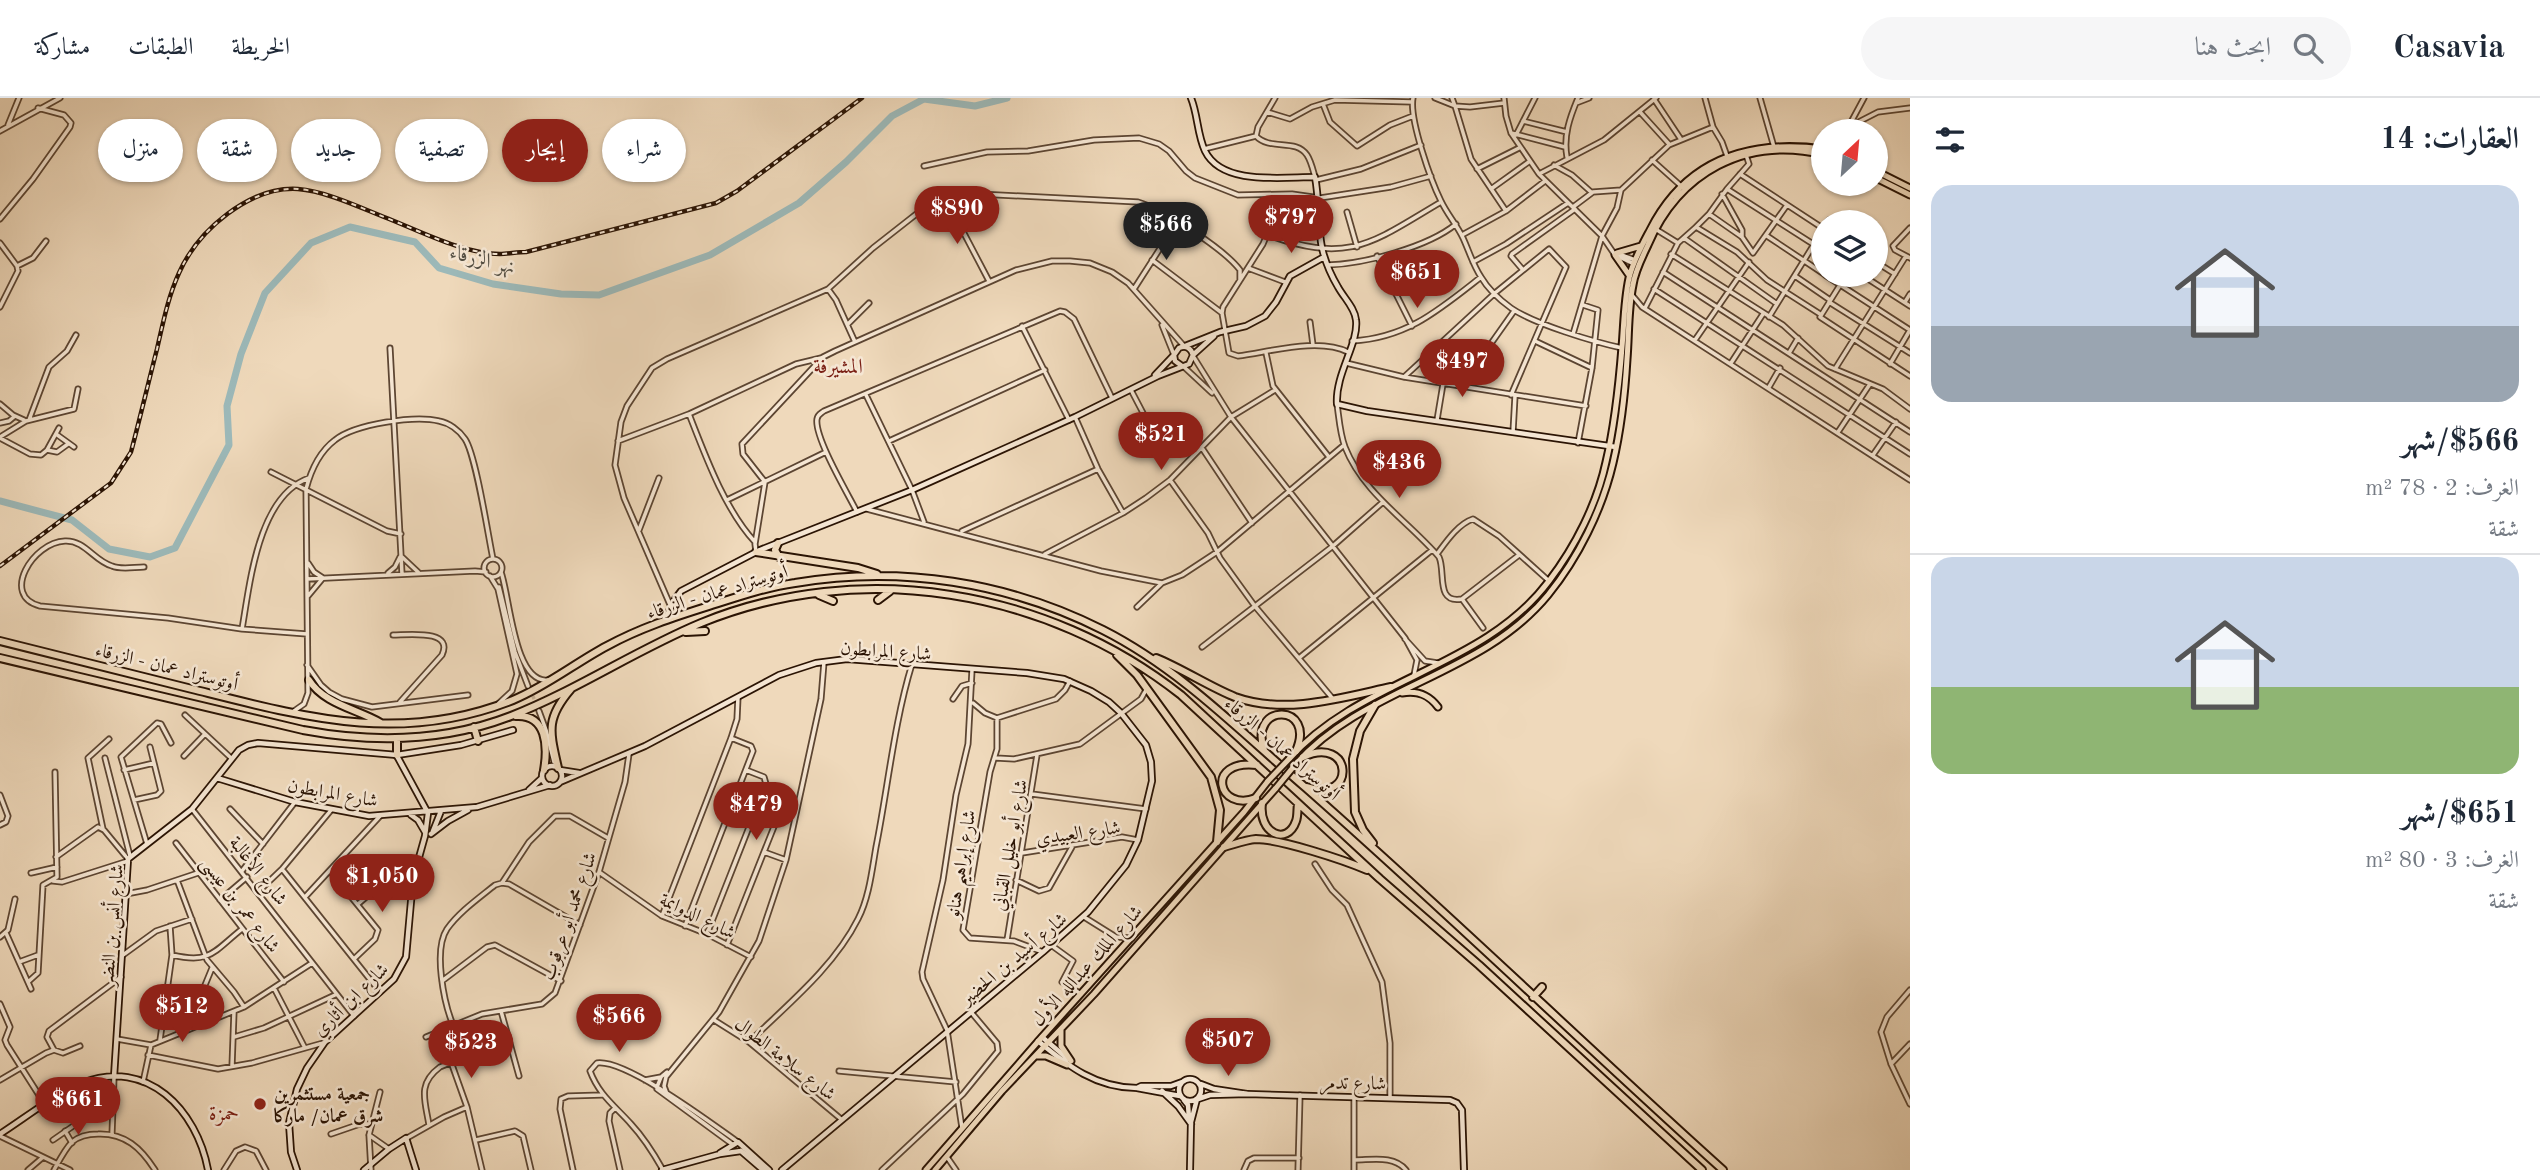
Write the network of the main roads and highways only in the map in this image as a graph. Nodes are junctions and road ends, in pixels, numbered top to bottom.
1 (1811, 151) edge
2 (1811, 152) edge
3 (1888, 177) edge
4 (1888, 184) edge
5 (1910, 188) edge
6 (1910, 195) edge
7 (1641, 246) junction
8 (1637, 263) junction
9 (1630, 276) junction
10 (1613, 447) junction
11 (1593, 512) junction
12 (778, 543) road end
13 (756, 552) road end
14 (779, 557) junction
15 (882, 576) junction
16 (898, 589) junction
17 (810, 594) junction
18 (878, 600) dead end
19 (981, 600) junction
20 (833, 601) dead end
21 (979, 611) dead end
22 (705, 631) dead end
23 (681, 632) junction
24 (0, 640) edge
25 (1107, 647) junction
26 (1142, 652) junction
27 (0, 658) edge
28 (1424, 671) junction
29 (1428, 678) junction
30 (309, 680) road end
31 (576, 684) junction
32 (1391, 687) junction
33 (1395, 694) junction
34 (1375, 705) junction
35 (1438, 708) dead end
36 (510, 716) junction
37 (383, 724) junction
38 (474, 727) junction
39 (397, 739) junction
40 (478, 741) road end
41 (1296, 751) junction
42 (1265, 752) junction
43 (397, 755) road end
44 (1303, 757) junction
45 (1257, 765) junction
46 (558, 769) road end
47 (544, 772) road end
48 (1302, 785) junction
49 (1256, 798) junction
50 (1262, 803) junction
51 (1298, 804) junction
52 (1217, 842) junction
53 (1224, 847) junction
54 (1382, 855) junction
55 (1373, 873) junction
56 (1170, 896) junction
57 (1176, 902) junction
58 (1542, 987) dead end
59 (1533, 997) junction
60 (1061, 1027) junction
61 (1033, 1058) junction
62 (945, 1155) junction
63 (926, 1170) edge
64 (935, 1170) edge
65 (1702, 1170) edge
66 (1723, 1170) edge

1 - 7 main road
2 - 8 main road
3 - 5 main road
4 - 6 main road
7 - 8 main road
7 - 9 main road
8 - 9 main road
8 - 10 main road
9 - 10 main road
10 - 11 main road
11 - 28 main road, شارع الملك عبدالله الأول
11 - 29 main road, شارع الملك عبدالله الأول
12 - 14 highway
13 - 14 highway
14 - 15 highway
15 - 26 highway, أوتوستراد عمان - الزرقاء
15 - 37 highway, أوتوستراد عمان - الزرقاء
16 - 17 highway, أوتوستراد عمان - الزرقاء
16 - 18 highway
16 - 19 highway, أوتوستراد عمان - الزرقاء
17 - 20 highway
17 - 23 highway, أوتوستراد عمان - الزرقاء
19 - 21 highway
19 - 25 highway, أوتوستراد عمان - الزرقاء
22 - 23 highway
23 - 31 highway, أوتوستراد عمان - الزرقاء
24 - 37 highway, أوتوستراد عمان - الزرقاء
25 - 45 highway, أوتوستراد عمان - الزرقاء
25 - 52 highway
26 - 32 highway
26 - 42 highway, أوتوستراد عمان - الزرقاء
27 - 39 highway, أوتوستراد عمان - الزرقاء
28 - 29 main road
28 - 32 main road, شارع الملك عبدالله الأول
29 - 33 main road, شارع الملك عبدالله الأول
30 - 37 highway
31 - 36 highway, أوتوستراد عمان - الزرقاء
31 - 46 highway
32 - 41 main road, شارع الملك عبدالله الأول
33 - 34 main road, شارع الملك عبدالله الأول
33 - 35 main road
34 - 44 main road, شارع الملك عبدالله الأول
34 - 54 highway
36 - 38 highway, أوتوستراد عمان - الزرقاء
36 - 47 highway
38 - 39 highway, أوتوستراد عمان - الزرقاء
38 - 40 highway
39 - 43 highway
41 - 42 highway
41 - 49 main road, شارع الملك عبدالله الأول, bridge
42 - 48 highway, أوتوستراد عمان - الزرقاء
44 - 48 highway
44 - 50 main road, شارع الملك عبدالله الأول, bridge
45 - 49 highway
45 - 51 highway, أوتوستراد عمان - الزرقاء
48 - 54 highway, أوتوستراد عمان - الزرقاء
49 - 52 main road, شارع الملك عبدالله الأول
50 - 51 highway
50 - 53 main road, شارع الملك عبدالله الأول
51 - 55 highway, أوتوستراد عمان - الزرقاء
52 - 56 main road, شارع الملك عبدالله الأول
53 - 55 highway
53 - 57 main road, شارع الملك عبدالله الأول
54 - 59 highway, أوتوستراد عمان - الزرقاء
55 - 65 highway, أوتوستراد عمان - الزرقاء
56 - 57 main road
56 - 62 main road, شارع الملك عبدالله الأول
57 - 60 main road, شارع الملك عبدالله الأول
58 - 59 highway
59 - 66 highway, أوتوستراد عمان - الزرقاء
60 - 61 main road, شارع الملك عبدالله الأول
60 - 61 main road
61 - 62 main road, شارع الملك عبدالله الأول
62 - 63 main road, شارع الملك عبدالله الأول
62 - 64 main road, شارع الملك عبدالله الأول

